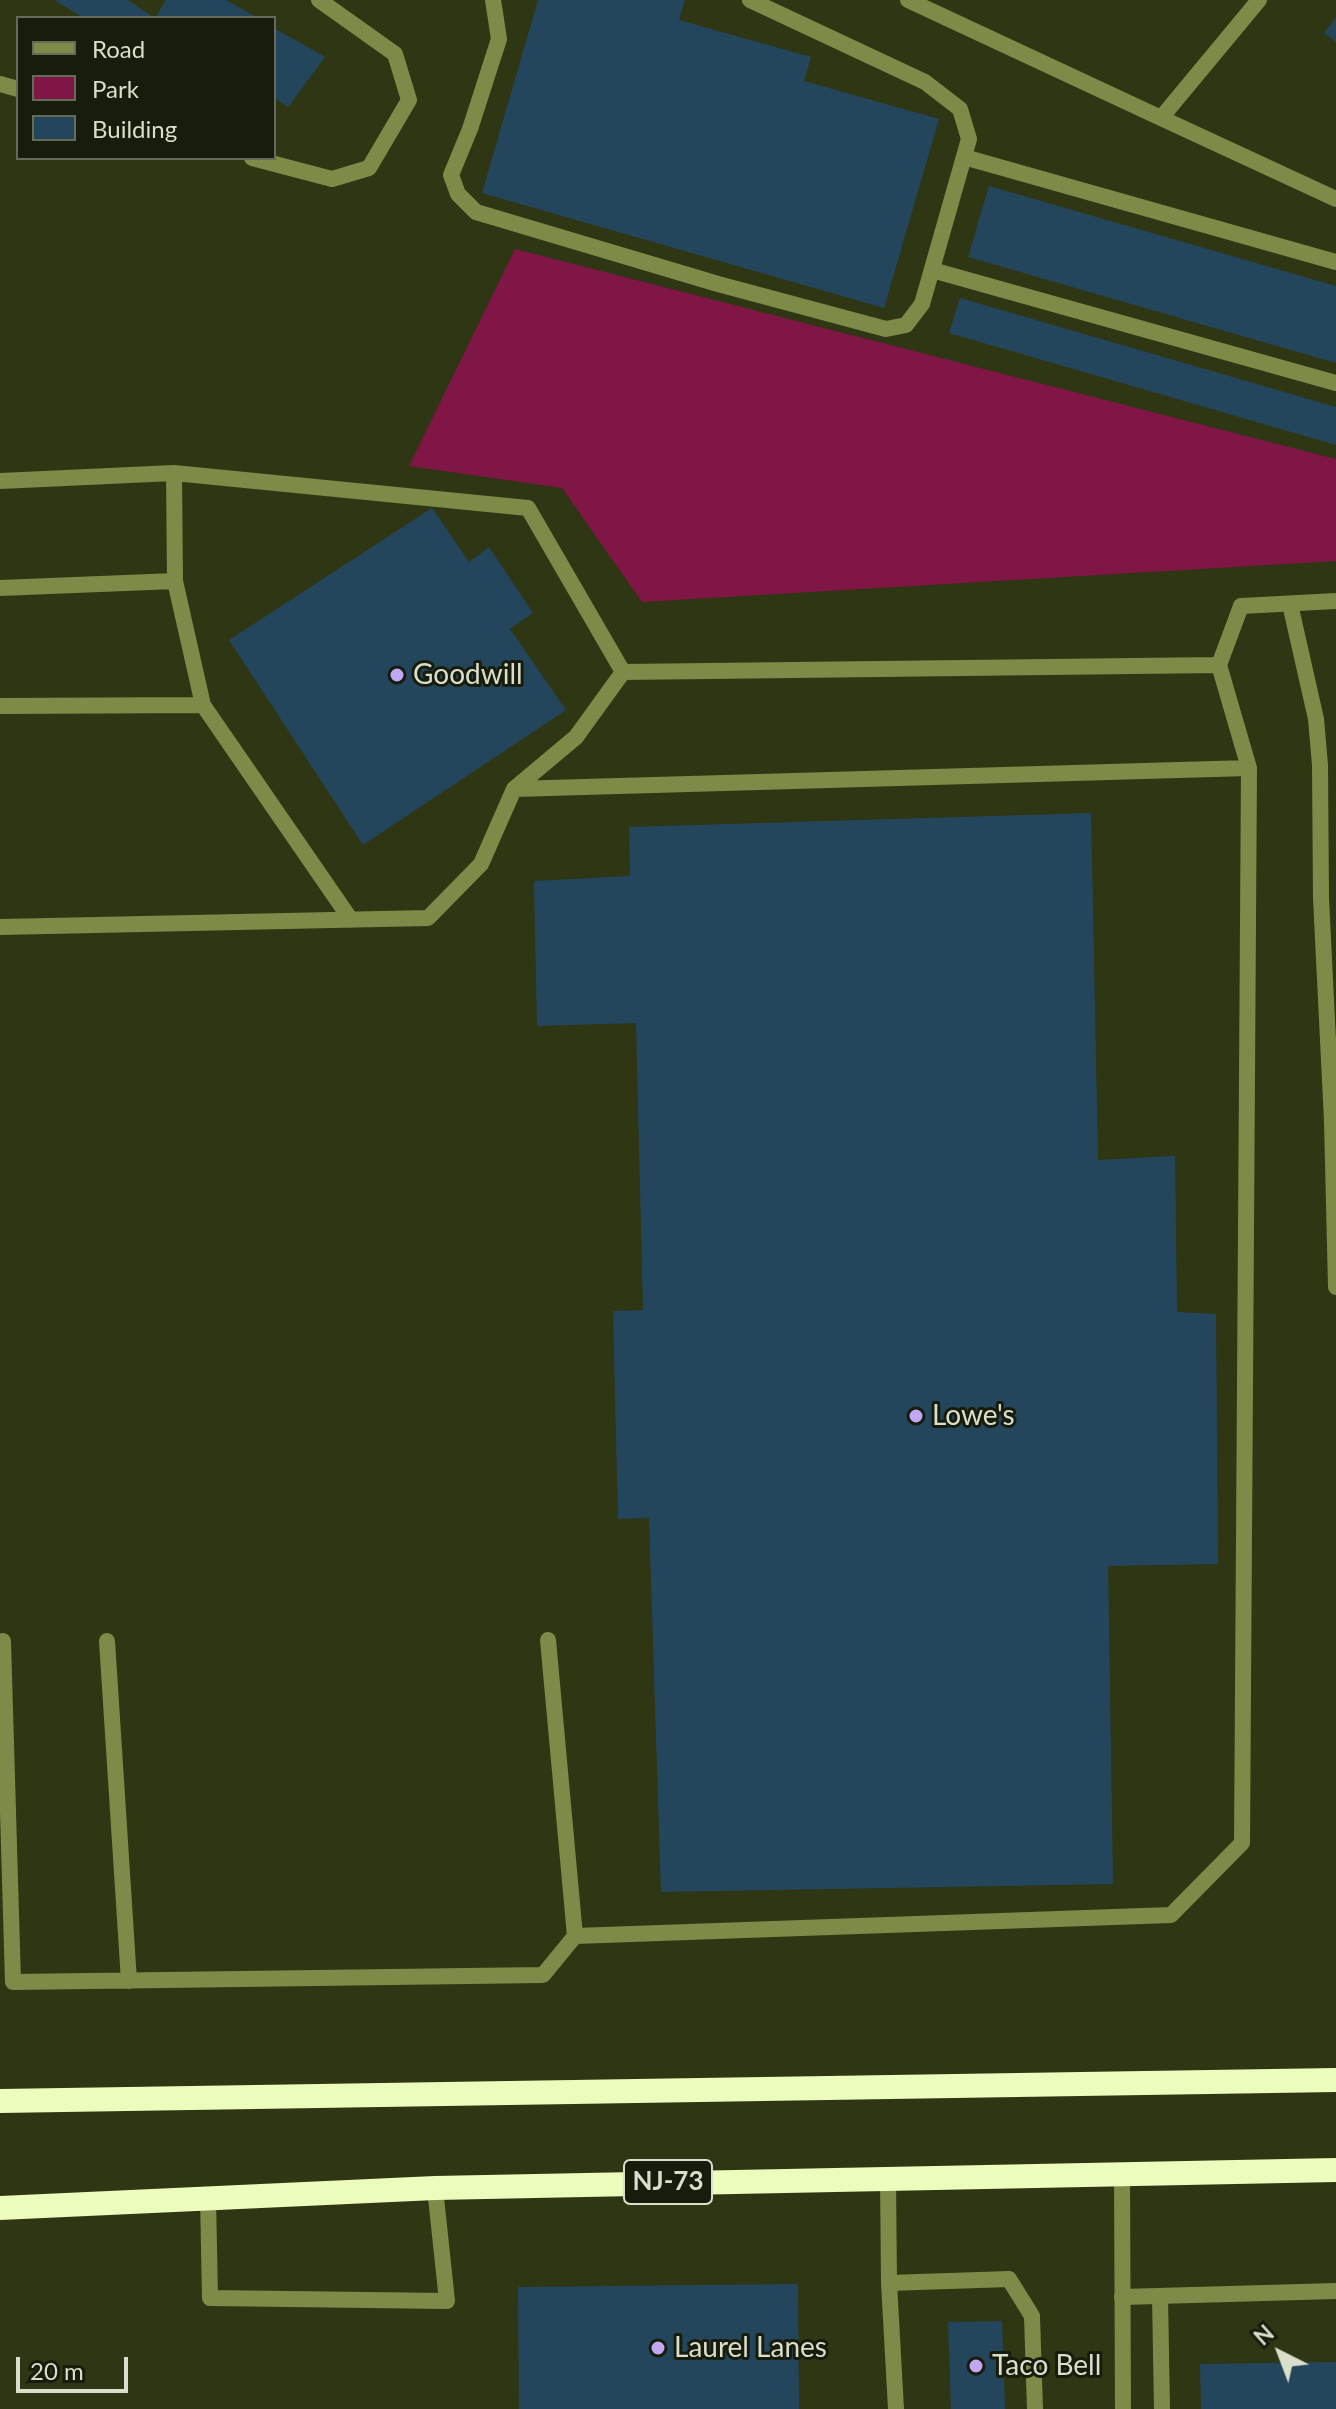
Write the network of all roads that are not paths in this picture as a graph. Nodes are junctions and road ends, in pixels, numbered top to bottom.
1 (319, 0) edge
2 (493, 0) edge
3 (750, 0) edge
4 (908, 0) edge
5 (1259, 0) edge
6 (1161, 118) junction
7 (964, 157) junction
8 (260, 160) edge
9 (1336, 199) edge
10 (1336, 262) edge
11 (932, 270) junction
12 (1336, 383) edge
13 (174, 473) junction
14 (0, 481) edge
15 (175, 581) junction
16 (0, 588) edge
17 (1336, 601) edge
18 (1290, 604) junction
19 (1219, 665) junction
20 (623, 672) junction
21 (203, 705) junction
22 (0, 706) edge
23 (1249, 768) junction
24 (514, 789) junction
25 (351, 920) junction
26 (0, 927) edge
27 (1336, 1287) edge
28 (548, 1640) dead end
29 (3, 1641) dead end
30 (107, 1641) dead end
31 (575, 1936) junction
32 (129, 1981) junction
33 (1336, 2080) edge
34 (0, 2101) edge
35 (1336, 2170) edge
36 (1122, 2173) junction
37 (888, 2177) junction
38 (435, 2188) junction
39 (208, 2197) junction
40 (0, 2208) edge
41 (889, 2283) junction
42 (1336, 2291) edge
43 (1160, 2296) junction
44 (1122, 2297) junction
45 (896, 2409) edge
46 (1035, 2409) edge
47 (1123, 2409) edge
48 (1162, 2409) edge

1 - 8 street
2 - 11 street
3 - 7 street
4 - 6 street
5 - 6 street
6 - 9 street
7 - 10 street
7 - 11 street
11 - 12 street
13 - 14 street
13 - 15 street
13 - 20 street
15 - 16 street
15 - 21 street
17 - 18 street
18 - 19 street
18 - 27 street
19 - 20 street
19 - 23 street
20 - 24 street
21 - 22 street
21 - 25 street
23 - 24 street
23 - 31 street
24 - 25 street
25 - 26 street
28 - 31 street
29 - 32 street
30 - 32 street
31 - 32 street
33 - 34 highway
35 - 36 highway, NJ-73
36 - 37 highway, NJ-73
36 - 44 street
37 - 38 highway, NJ-73
37 - 41 street
38 - 39 highway, NJ-73
38 - 39 street
39 - 40 highway, NJ-73
41 - 45 street
41 - 46 street
42 - 43 street
43 - 44 street
43 - 48 street
44 - 47 street

